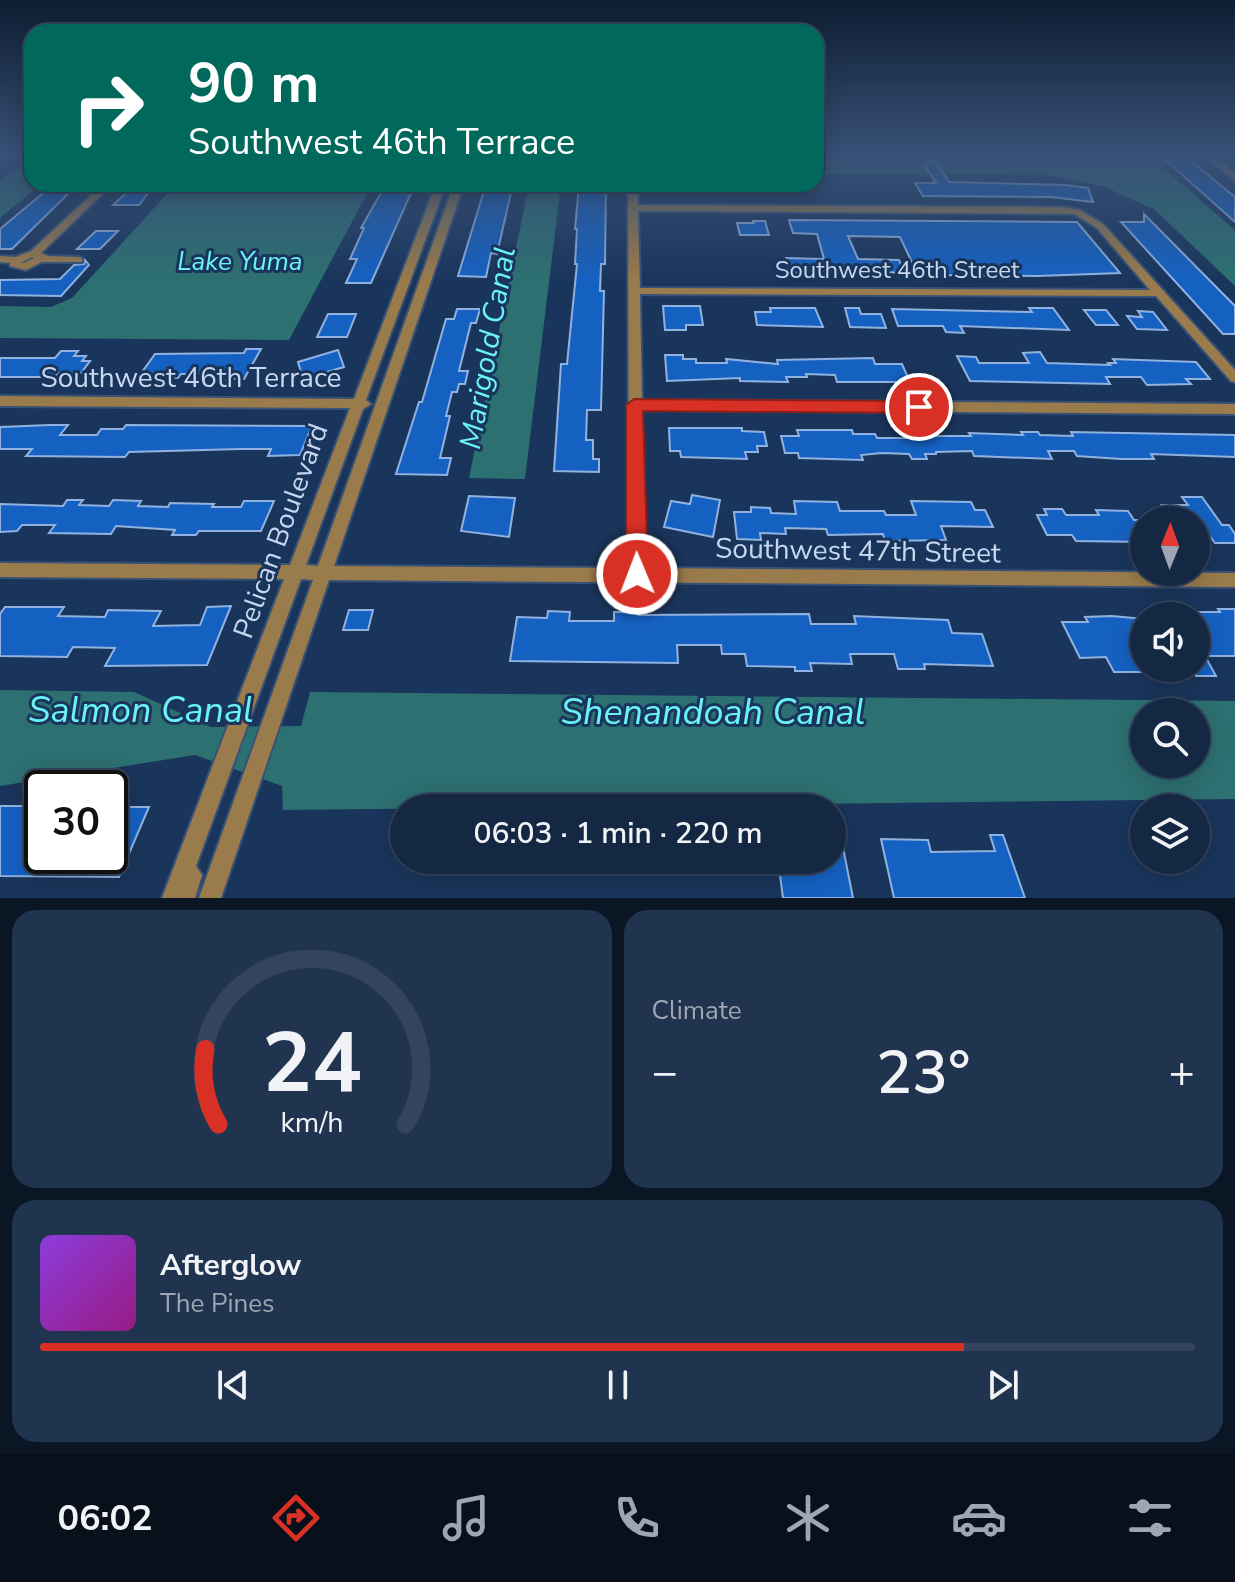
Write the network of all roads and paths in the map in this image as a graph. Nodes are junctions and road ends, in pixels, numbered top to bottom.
1 (96, 197) edge
2 (436, 197) edge
3 (455, 197) edge
4 (633, 197) edge
5 (634, 208) junction
6 (39, 256) junction
7 (0, 259) edge
8 (78, 260) dead end
9 (633, 291) junction
10 (1160, 293) junction
11 (1235, 378) edge
12 (0, 401) edge
13 (358, 403) junction
14 (382, 405) junction
15 (634, 405) junction
16 (1235, 409) edge
17 (0, 570) edge
18 (296, 572) junction
19 (323, 572) junction
20 (637, 574) junction
21 (1235, 580) edge
22 (194, 843) junction
23 (173, 898) edge
24 (184, 898) edge
25 (210, 898) edge

1 - 6 street
2 - 13 street, Pelican Boulevard
3 - 14 street, Pelican Boulevard
4 - 5 street
5 - 9 street
5 - 10 street
6 - 7 street
6 - 8 street
9 - 10 street, Southwest 46th Street
9 - 15 street
10 - 11 street
12 - 13 street, Southwest 46th Terrace
13 - 14 street, Southwest 46th Terrace
13 - 18 street, Pelican Boulevard
14 - 19 street, Pelican Boulevard
15 - 16 street
15 - 20 street
17 - 18 street, Southwest 47th Street
18 - 19 street, Southwest 47th Street
18 - 22 street, Pelican Boulevard
19 - 20 street, Southwest 47th Street
19 - 25 street, Pelican Boulevard
20 - 21 street, Southwest 47th Street
22 - 23 street, Pelican Boulevard
22 - 24 street

